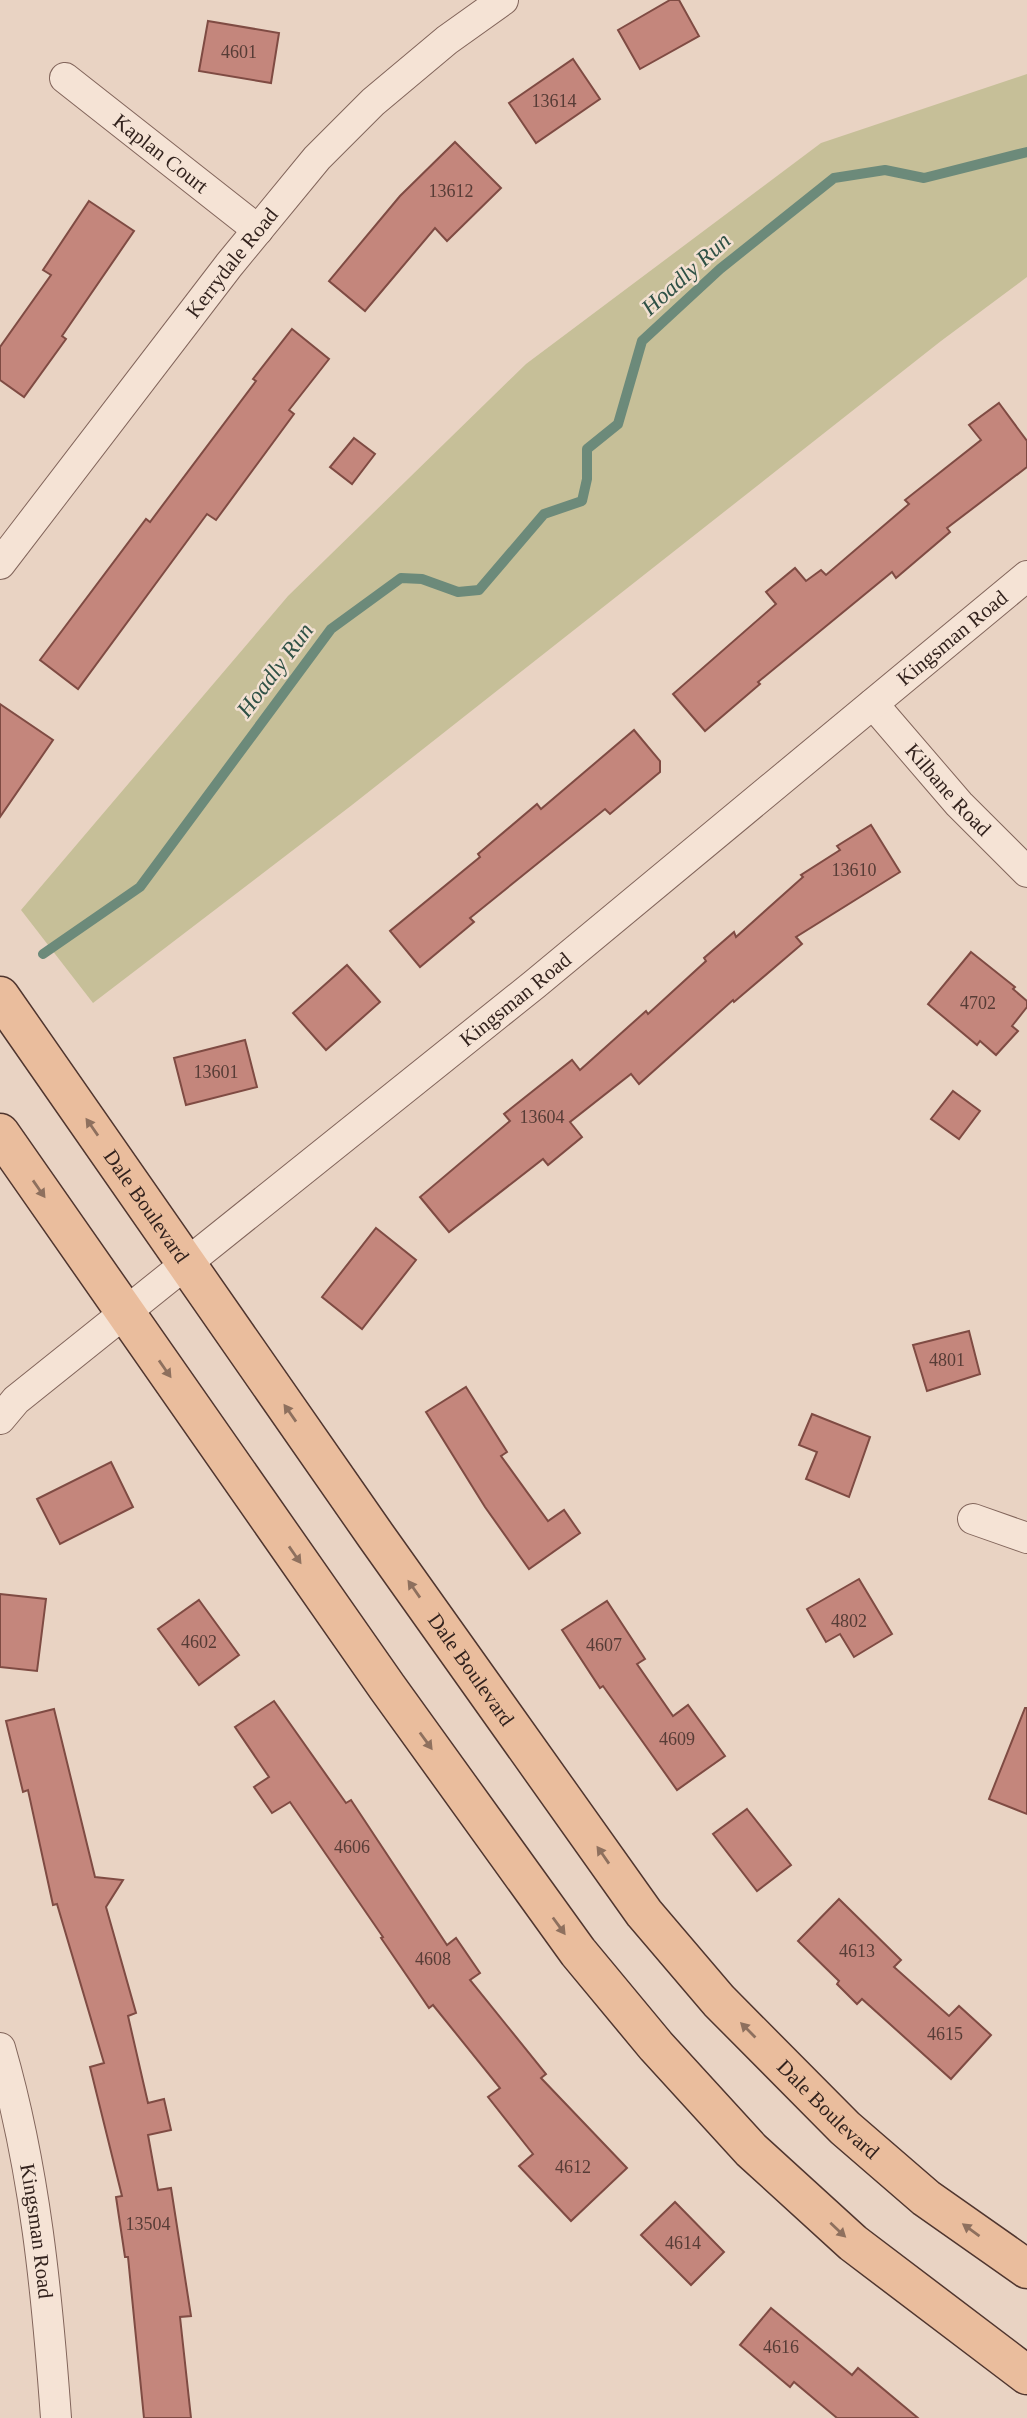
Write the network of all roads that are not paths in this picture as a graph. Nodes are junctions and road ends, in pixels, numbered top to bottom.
1 (503, 0) edge
2 (65, 78) dead end
3 (257, 230) junction
4 (0, 564) edge
5 (1027, 576) edge
6 (873, 704) junction
7 (1027, 872) edge
8 (0, 996) edge
9 (0, 1133) edge
10 (187, 1264) junction
11 (125, 1313) junction
12 (0, 1419) edge
13 (974, 1519) dead end
14 (1027, 1538) edge
15 (0, 2048) edge
16 (1027, 2269) edge
17 (1027, 2375) edge
18 (56, 2418) edge

1 - 3 street, Kerrydale Road
2 - 3 street, Kaplan Court
3 - 4 street, Kerrydale Road
5 - 6 street, Kingsman Road
6 - 7 street, Kilbane Road
6 - 10 street, Kingsman Road
10 -> 8 main road, Dale Boulevard
9 -> 11 main road
10 - 11 street, Kingsman Road
16 -> 10 main road, Dale Boulevard
11 - 12 street, Kingsman Road
11 -> 17 main road
13 - 14 street
15 - 18 street, Kingsman Road

